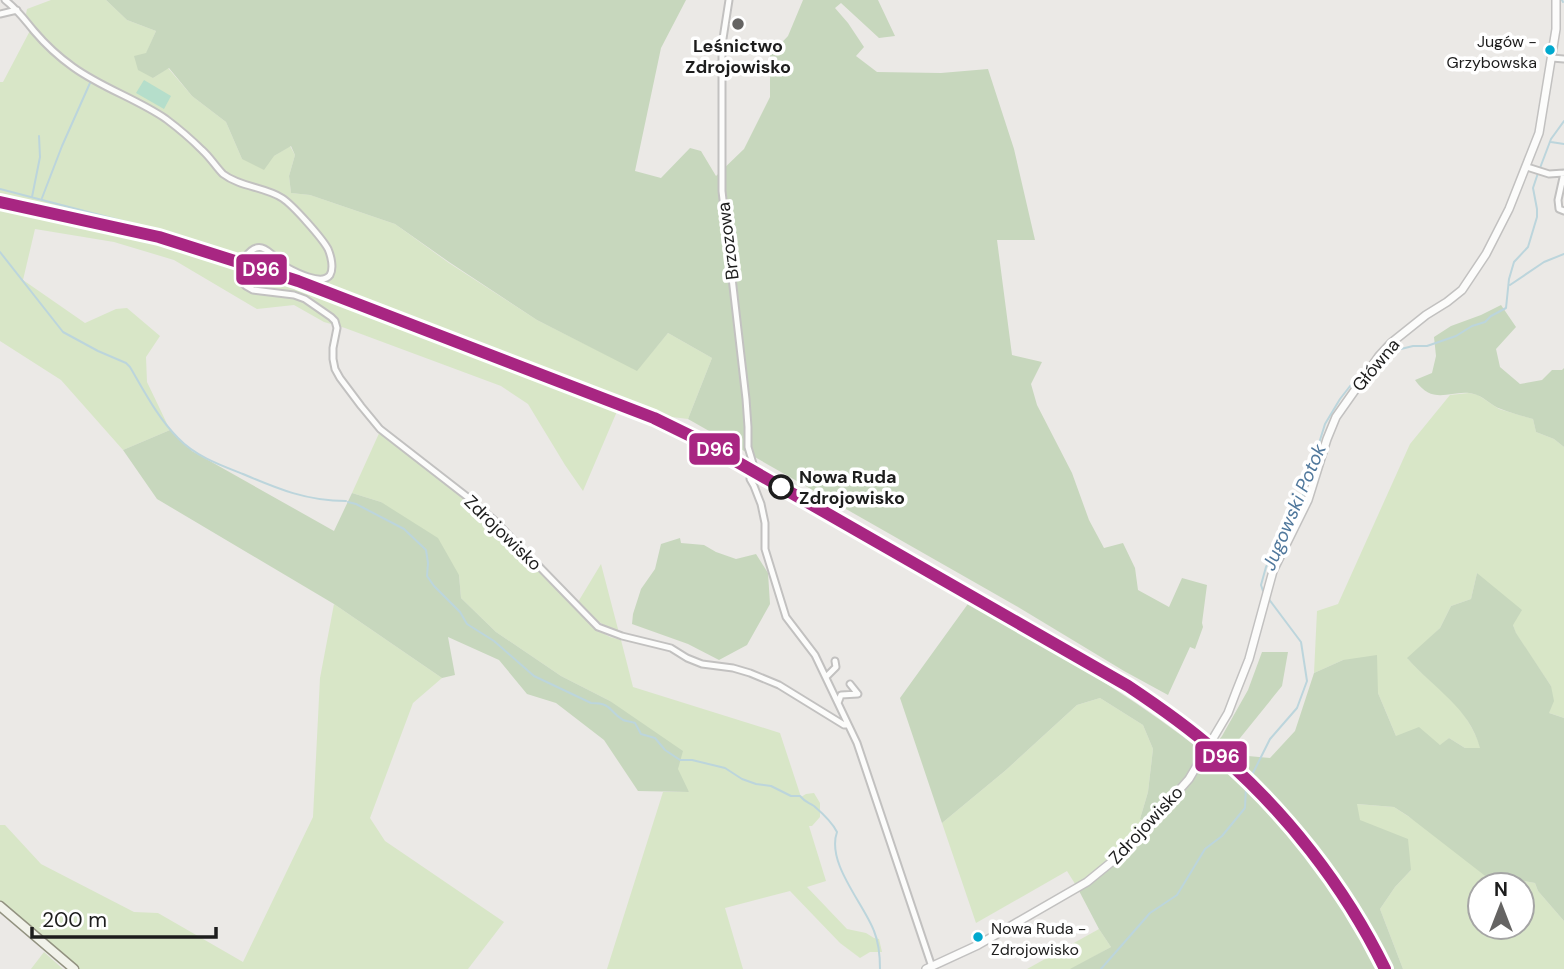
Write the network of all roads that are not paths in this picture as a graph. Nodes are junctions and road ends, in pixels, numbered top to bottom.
1 (5, 0) edge
2 (729, 0) edge
3 (1556, 0) edge
4 (18, 10) junction
5 (0, 14) edge
6 (1552, 58) junction
7 (1564, 59) edge
8 (1531, 168) junction
9 (1564, 173) edge
10 (1564, 211) edge
11 (244, 259) dead end
12 (240, 268) dead end
13 (750, 479) joint
14 (835, 661) dead end
15 (826, 677) junction
16 (849, 684) dead end
17 (838, 703) junction
18 (1228, 713) joint
19 (846, 725) junction
20 (0, 906) edge
21 (929, 968) edge
22 (74, 969) edge

1 - 4 street
2 - 13 street, Brzozowa
3 - 6 street, Główna
4 - 5 street
4 - 11 street
6 - 7 street
6 - 8 street, Główna
8 - 9 street
8 - 18 street, Główna
9 - 10 street
12 - 19 street, Zdrojowisko
13 - 15 street, Zdrojowisko
14 - 15 street
15 - 17 street, Zdrojowisko
16 - 17 street
17 - 19 street, Zdrojowisko
18 - 21 street, Zdrojowisko
19 - 21 street, Zdrojowisko
20 - 22 main road

